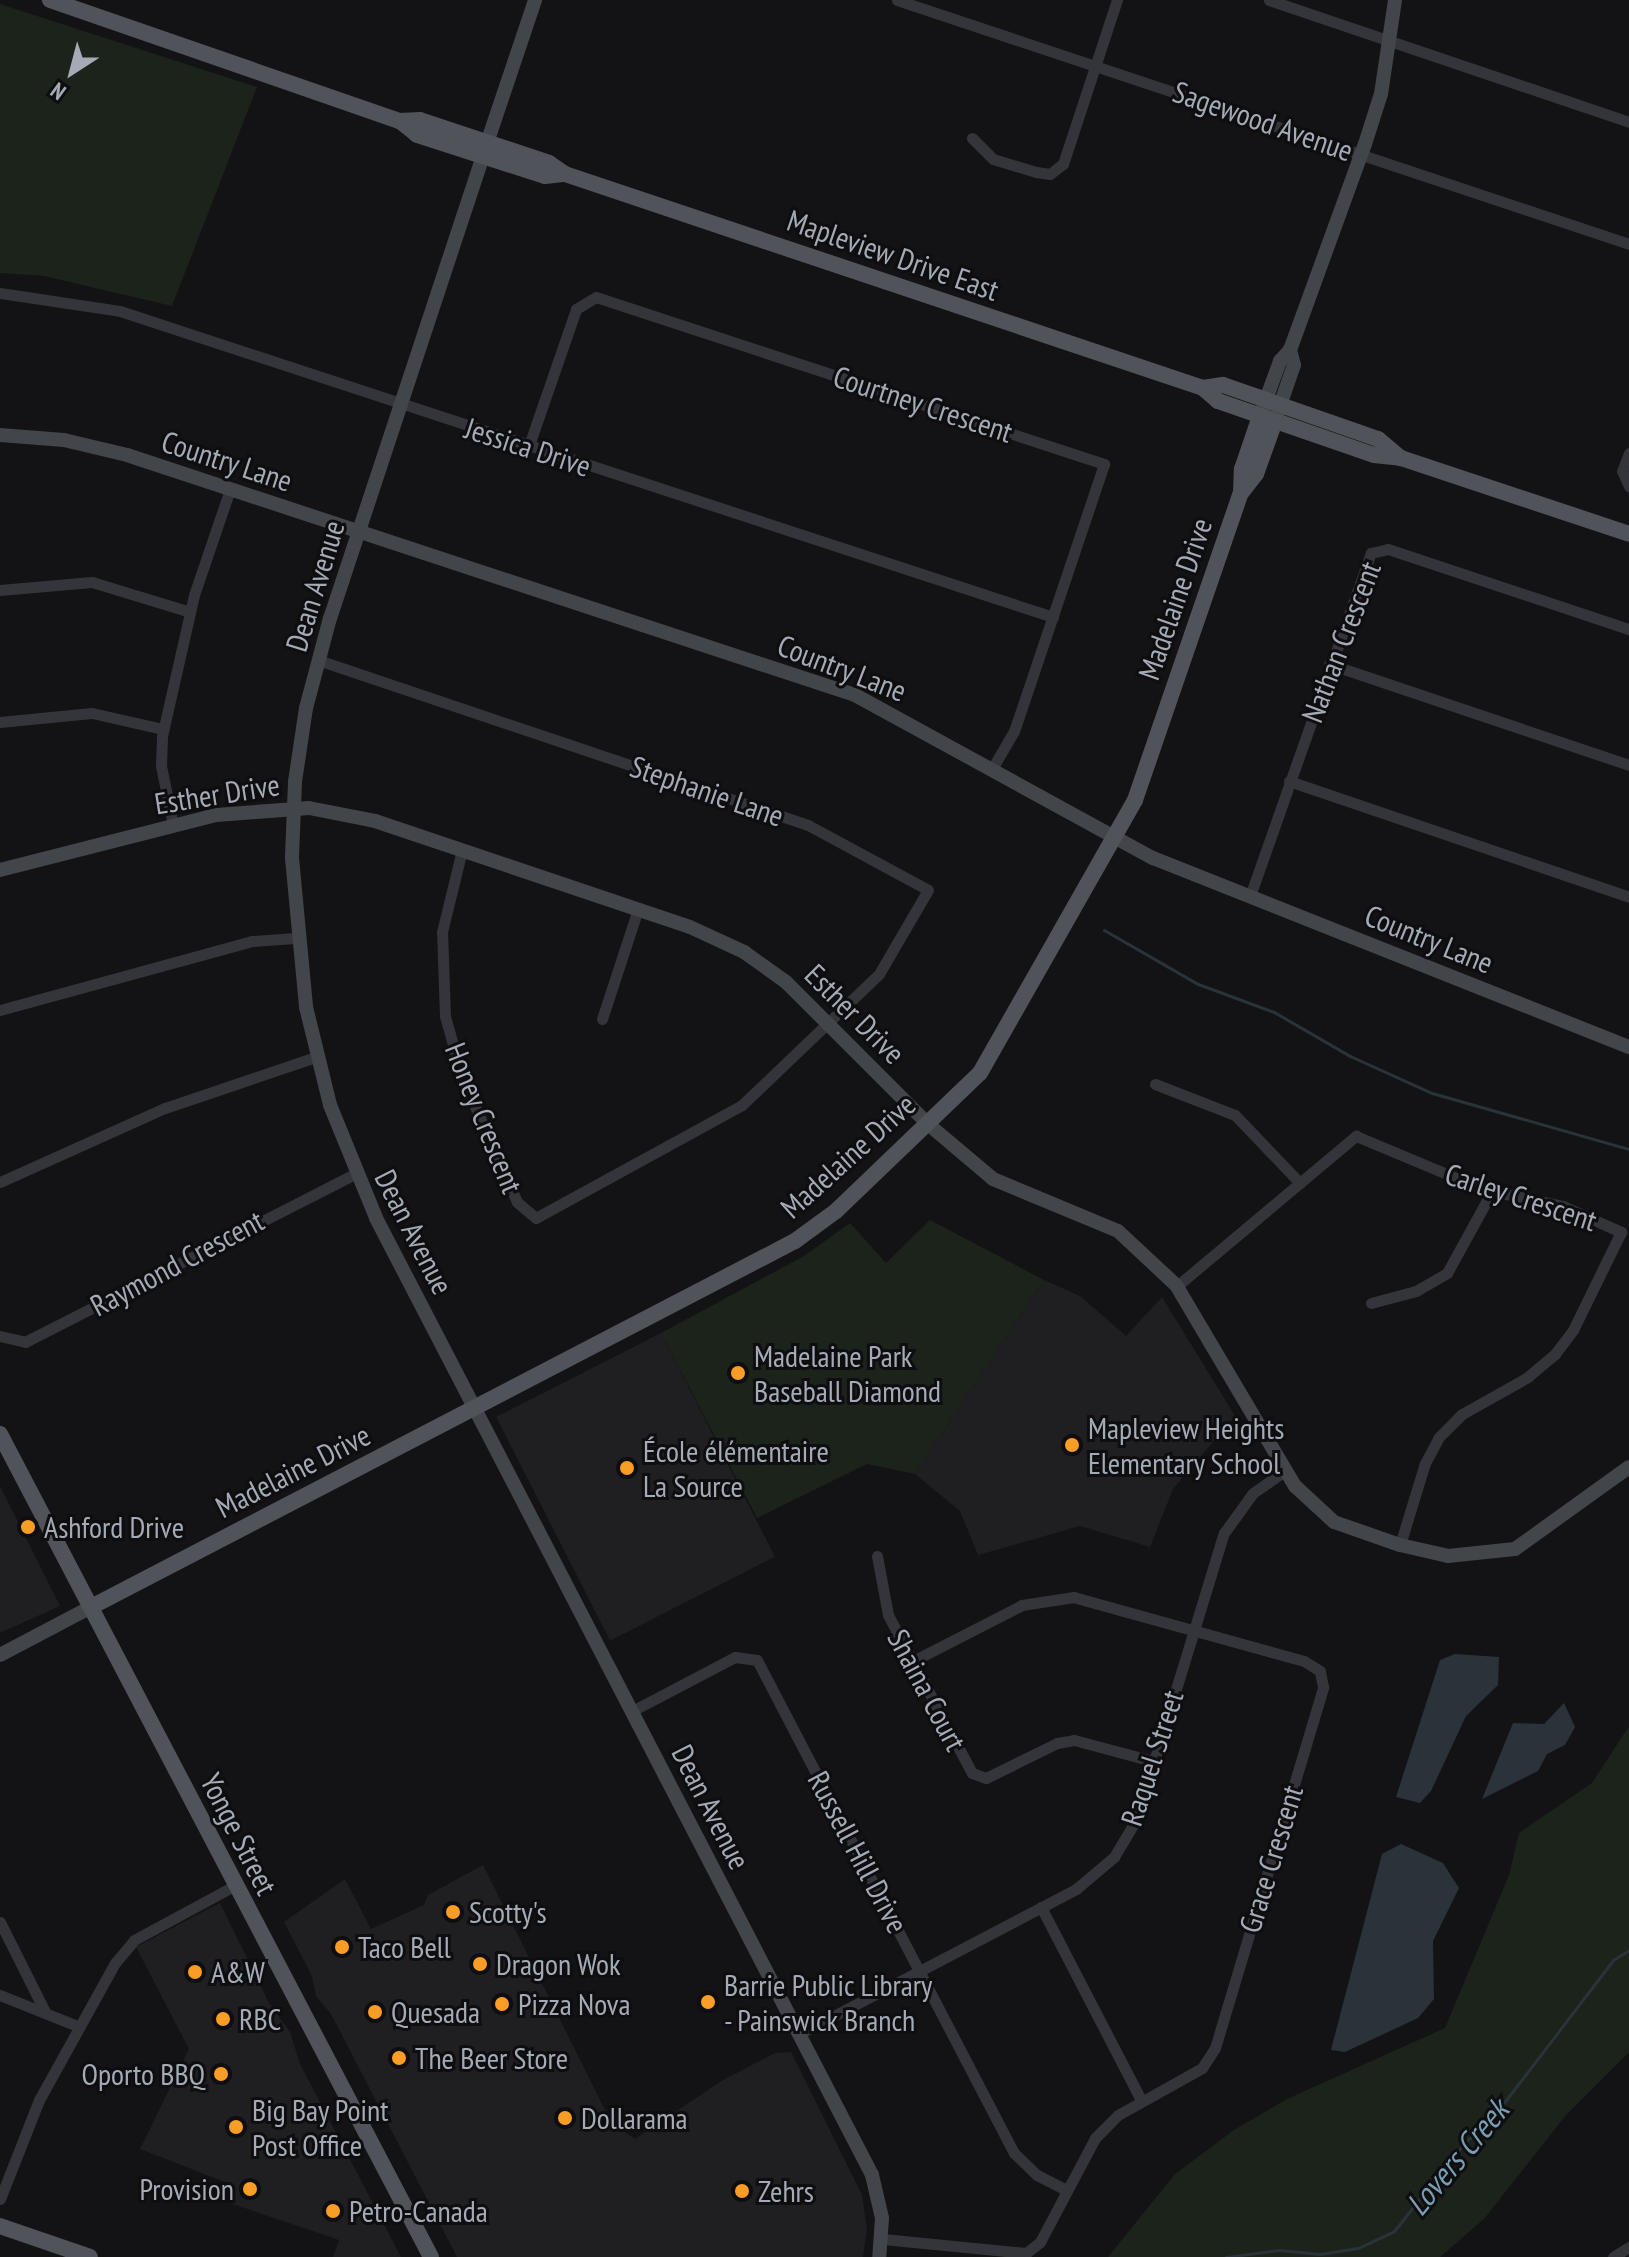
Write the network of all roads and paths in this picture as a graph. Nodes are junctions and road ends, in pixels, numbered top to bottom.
1 (50, 0) edge
2 (535, 0) edge
3 (897, 0) edge
4 (1117, 0) edge
5 (1269, 0) edge
6 (1395, 0) edge
7 (1391, 41) junction
8 (1095, 65) junction
9 (1629, 122) edge
10 (972, 138) dead end
11 (485, 149) junction
12 (1362, 154) junction
13 (1629, 244) edge
14 (0, 293) edge
15 (400, 405) junction
16 (1270, 410) junction
17 (0, 435) edge
18 (528, 448) junction
19 (1629, 453) edge
20 (1629, 486) edge
21 (230, 489) junction
22 (359, 531) junction
23 (1629, 534) edge
24 (0, 590) edge
25 (190, 612) junction
26 (1053, 617) junction
27 (1629, 629) edge
28 (318, 660) junction
29 (1329, 664) junction
30 (0, 722) edge
31 (163, 729) junction
32 (1629, 765) edge
33 (992, 769) junction
34 (1289, 781) junction
35 (293, 807) junction
36 (173, 825) junction
37 (1114, 838) junction
38 (462, 850) junction
39 (0, 870) edge
40 (1250, 896) junction
41 (1629, 897) edge
42 (638, 909) junction
43 (295, 938) junction
44 (0, 1010) edge
45 (602, 1019) dead end
46 (828, 1023) junction
47 (1629, 1047) edge
48 (316, 1057) junction
49 (1155, 1084) dead end
50 (928, 1124) junction
51 (355, 1174) junction
52 (0, 1182) edge
53 (1300, 1183) junction
54 (1492, 1191) junction
55 (1177, 1286) junction
56 (1371, 1303) dead end
57 (0, 1336) edge
58 (474, 1408) junction
59 (0, 1434) edge
60 (1629, 1467) edge
61 (1285, 1471) junction
62 (1400, 1545) junction
63 (877, 1556) dead end
64 (91, 1607) junction
65 (1193, 1628) junction
66 (0, 1655) edge
67 (913, 1661) junction
68 (632, 1711) junction
69 (1153, 1761) junction
70 (234, 1886) junction
71 (1041, 1907) junction
72 (0, 1922) edge
73 (920, 1971) junction
74 (0, 1995) edge
75 (45, 2012) junction
76 (77, 2026) junction
77 (799, 2034) junction
78 (1141, 2100) junction
79 (1066, 2190) junction
80 (0, 2199) edge
81 (0, 2226) edge
82 (883, 2239) junction
83 (1629, 2247) edge
84 (90, 2257) edge
85 (431, 2257) edge
86 (879, 2257) edge
87 (1613, 2257) edge

1 - 11 main road, Mapleview Drive East
2 - 11 street, Dean Avenue
3 - 8 street, Sagewood Avenue
4 - 8 street
5 - 7 street
6 - 7 street, Madelaine Drive
7 - 9 street
7 - 12 street, Madelaine Drive
8 - 10 street
8 - 12 street, Sagewood Avenue
11 - 15 street, Dean Avenue
11 - 16 main road, Mapleview Drive East
12 - 13 street, Sagewood Avenue
12 - 16 street, Madelaine Drive
14 - 15 street, Jessica Drive
15 - 18 street, Jessica Drive
15 - 22 street, Dean Avenue
16 - 23 main road, Mapleview Drive East
16 - 37 main road, Madelaine Drive
17 - 21 street, Country Lane
18 - 26 street, Jessica Drive
18 - 26 street, Courtney Crescent
19 - 20 street
21 - 22 street, Country Lane
21 - 25 street
22 - 28 street, Dean Avenue
22 - 33 street, Country Lane
24 - 25 street
25 - 31 street
26 - 33 street, Courtney Crescent
27 - 29 street, Nathan Crescent
28 - 35 street, Dean Avenue
28 - 46 street, Stephanie Lane
29 - 32 street
29 - 34 street, Nathan Crescent
30 - 31 street
31 - 36 street
33 - 37 street, Country Lane
34 - 40 street, Nathan Crescent
34 - 41 street
35 - 36 street, Esther Drive
35 - 38 street, Esther Drive
35 - 43 street, Dean Avenue
36 - 39 street, Esther Drive
37 - 40 street, Country Lane
37 - 50 main road, Madelaine Drive
38 - 42 street, Esther Drive
38 - 46 street, Honey Crescent
40 - 47 street, Country Lane
42 - 45 street
42 - 46 street, Esther Drive
43 - 44 street
43 - 48 street, Dean Avenue
46 - 50 street, Esther Drive
48 - 51 street, Dean Avenue
48 - 52 street
49 - 53 street
50 - 55 street, Esther Drive
50 - 58 main road, Madelaine Drive
51 - 57 street, Raymond Crescent
51 - 58 street, Dean Avenue
53 - 54 street, Carley Crescent
53 - 55 street, Carley Crescent
54 - 56 street
54 - 62 street, Carley Crescent
55 - 61 street, Esther Drive
58 - 64 main road, Madelaine Drive
58 - 68 street, Dean Avenue
59 - 64 main road, Yonge Street
60 - 62 street, Esther Drive
61 - 62 street, Esther Drive
61 - 65 street, Raquel Street
63 - 67 street, Shaina Court
64 - 66 street
64 - 70 main road, Yonge Street
65 - 67 street, Grace Crescent
65 - 69 street, Raquel Street
65 - 78 street, Grace Crescent
67 - 69 street, Shaina Court
68 - 73 street, Russell Hill Drive
68 - 77 street, Dean Avenue
69 - 71 street, Raquel Street
70 - 76 street
70 - 85 main road, Yonge Street
71 - 73 street, Raquel Street
71 - 78 street
72 - 75 street
73 - 77 street, Raquel Street
73 - 79 street, Russell Hill Drive
74 - 75 street
75 - 76 street
76 - 80 street
77 - 82 street, Dean Avenue
78 - 79 street, Grace Crescent
79 - 82 street, Grace Crescent
81 - 84 main road
82 - 86 street, Dean Avenue
83 - 87 street

